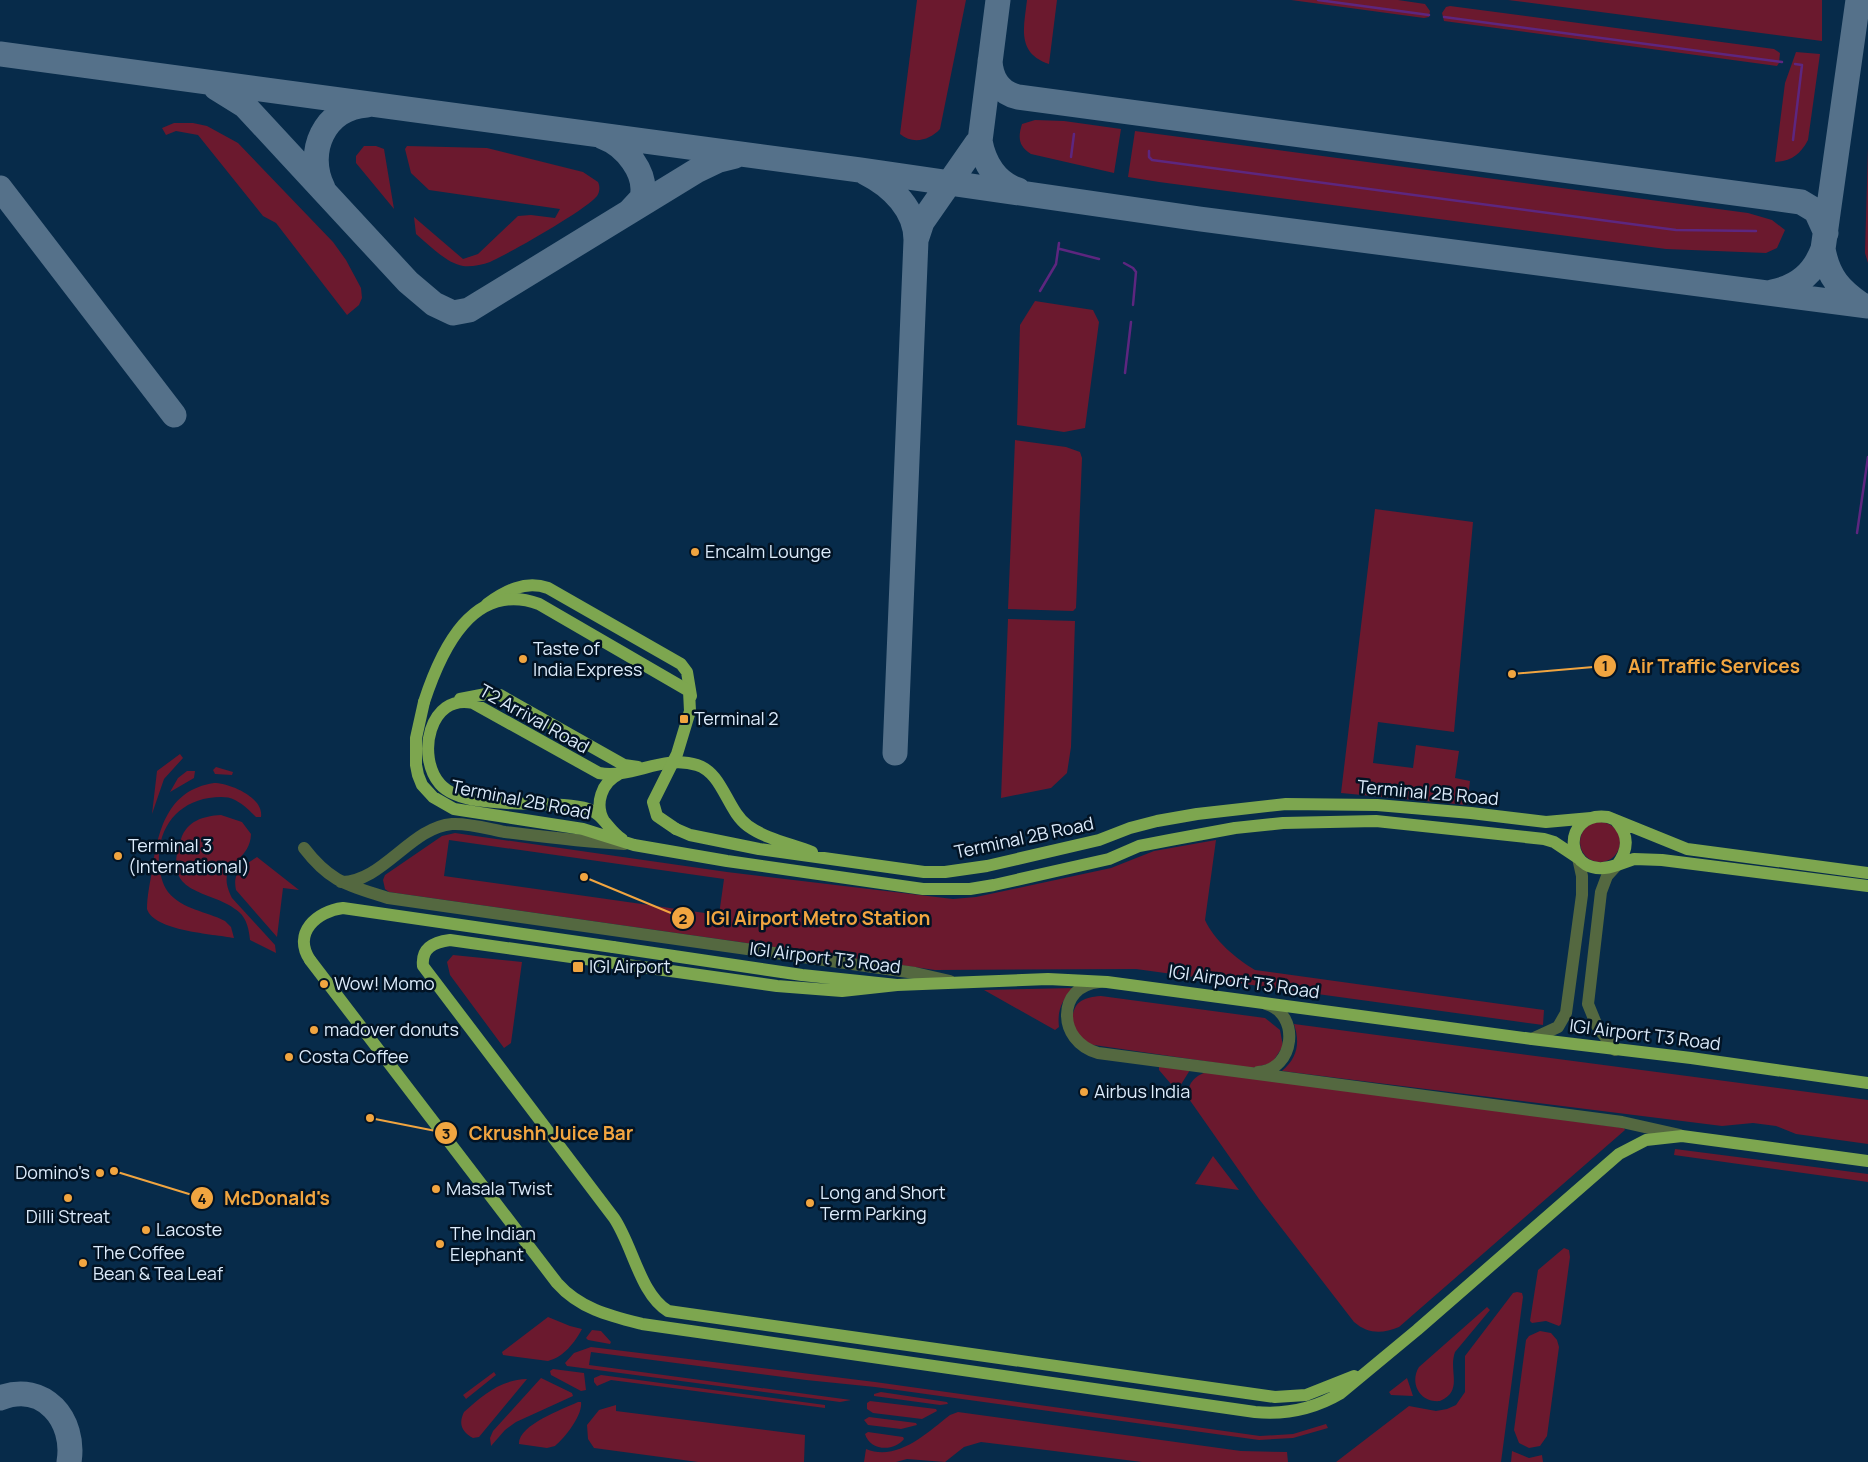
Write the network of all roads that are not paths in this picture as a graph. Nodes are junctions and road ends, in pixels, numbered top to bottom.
1 (484, 605) junction
2 (691, 696) junction
3 (449, 704) junction
4 (644, 767) junction
5 (619, 774) junction
6 (1591, 818) junction
7 (604, 820) junction
8 (1157, 821) junction
9 (1616, 821) junction
10 (1170, 840) junction
11 (634, 845) junction
12 (304, 848) dead end
13 (1578, 858) junction
14 (836, 860) junction
15 (1617, 865) junction
16 (376, 869) junction
17 (1868, 873) edge
18 (340, 882) junction
19 (1868, 886) edge
20 (388, 898) junction
21 (955, 982) junction
22 (1108, 982) junction
23 (898, 985) junction
24 (1259, 1001) junction
25 (1532, 1040) junction
26 (1615, 1050) junction
27 (1250, 1073) junction
28 (1868, 1083) edge
29 (1682, 1136) junction
30 (1868, 1161) edge
31 (1372, 1367) junction

1 - 2 main road, Terminal 2B Road, bridge
1 - 2 main road, bridge
1 - 11 main road, Terminal 2B Road, bridge
2 - 14 main road, Terminal 2B Road, bridge
3 - 4 main road
3 - 5 main road, T2 Arrival Road
3 - 7 main road
4 - 5 main road, T2 Arrival Road
4 - 14 main road, T2 Arrival Road
5 - 7 main road
6 - 8 main road, Terminal 2B Road
6 - 9 main road
6 - 13 main road
7 - 11 main road
8 - 10 main road
8 - 14 main road, Terminal 2B Road
9 - 15 main road
9 - 17 main road
10 - 11 main road, Terminal 2B Road
10 - 13 main road, Terminal 2B Road
11 - 16 street
12 - 18 street
13 - 15 main road
13 - 25 street
15 - 19 main road
15 - 26 street
16 - 18 street
16 - 20 street
18 - 20 street
20 - 21 street
21 - 22 main road, IGI Airport T3 Road
21 - 23 main road, IGI Airport T3 Road
22 - 24 main road, IGI Airport T3 Road
22 - 27 street
23 - 31 main road
23 - 31 main road, IGI Airport T3 Road, bridge
24 - 25 main road, IGI Airport T3 Road
24 - 27 street
25 - 26 main road, IGI Airport T3 Road
26 - 28 main road, IGI Airport T3 Road
27 - 29 street
29 - 30 main road
29 - 31 main road

